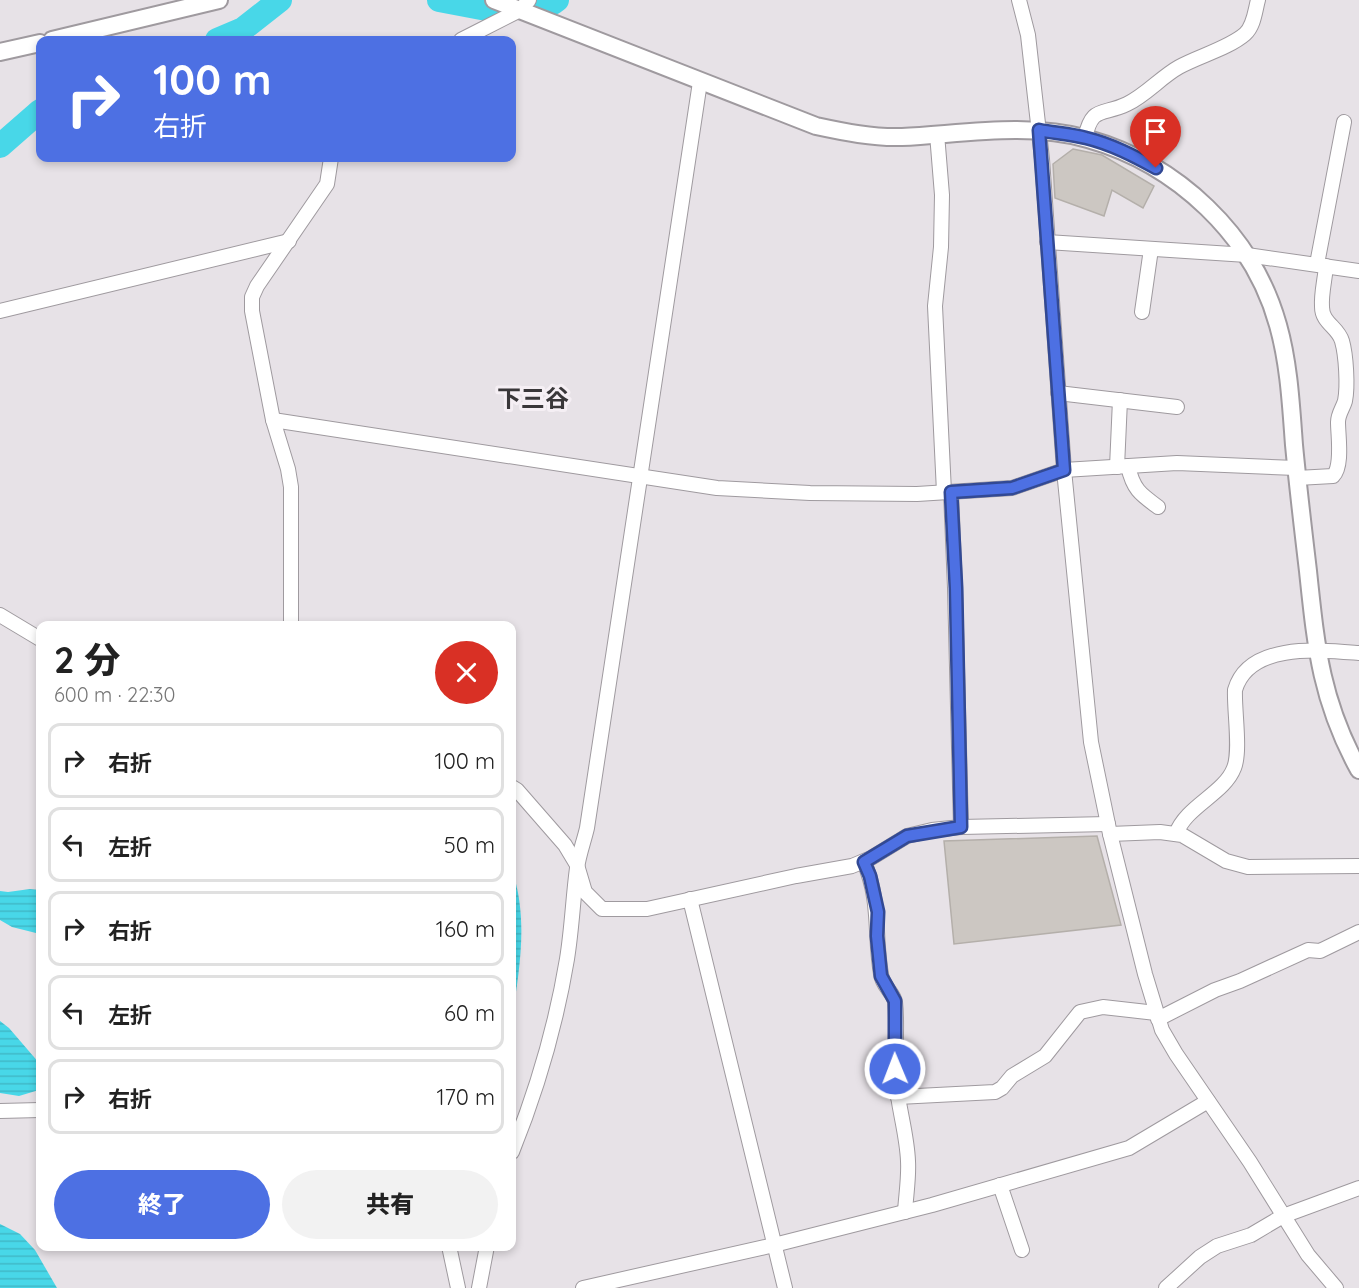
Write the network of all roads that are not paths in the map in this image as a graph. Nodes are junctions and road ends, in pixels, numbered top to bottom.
1 (219, 0) edge
2 (494, 0) edge
3 (1019, 0) edge
4 (1258, 0) edge
5 (181, 4) edge
6 (524, 5) edge
7 (66, 36) edge
8 (468, 36) edge
9 (36, 44) edge
10 (0, 52) edge
11 (700, 82) junction
12 (1344, 122) dead end
13 (1039, 130) junction
14 (937, 134) junction
15 (1085, 138) junction
16 (330, 162) edge
17 (289, 241) junction
18 (1047, 242) junction
19 (1151, 249) junction
20 (1247, 255) junction
21 (1322, 265) junction
22 (1359, 271) edge
23 (0, 310) edge
24 (1142, 312) dead end
25 (1352, 370) edge
26 (1058, 393) junction
27 (1120, 400) junction
28 (1177, 407) dead end
29 (273, 420) junction
30 (1122, 466) junction
31 (1064, 470) junction
32 (1296, 473) junction
33 (640, 477) junction
34 (948, 492) junction
35 (1158, 507) dead end
36 (0, 615) edge
37 (291, 621) edge
38 (36, 637) edge
39 (1316, 650) junction
40 (1359, 653) edge
41 (1359, 770) edge
42 (516, 789) edge
43 (961, 827) junction
44 (1109, 829) junction
45 (1176, 834) junction
46 (864, 862) junction
47 (578, 866) junction
48 (1359, 866) edge
49 (690, 899) junction
50 (1359, 932) edge
51 (1157, 1016) junction
52 (898, 1097) junction
53 (1208, 1101) junction
54 (36, 1110) edge
55 (0, 1111) edge
56 (516, 1142) edge
57 (1000, 1185) junction
58 (1359, 1188) edge
59 (905, 1212) junction
60 (1283, 1216) junction
61 (774, 1245) junction
62 (1022, 1250) dead end
63 (450, 1251) edge
64 (486, 1251) edge
65 (458, 1288) edge
66 (479, 1288) edge
67 (583, 1288) edge
68 (785, 1288) edge
69 (1166, 1288) edge
70 (1336, 1288) edge

1 - 5 street
2 - 6 street
3 - 13 street
4 - 15 street
5 - 7 street
6 - 8 street
6 - 11 street
9 - 10 street
11 - 14 street
11 - 33 street
12 - 21 street
13 - 14 street
13 - 15 street
13 - 18 street
14 - 34 street
15 - 20 street
16 - 17 street
17 - 23 street
17 - 29 street
18 - 19 street
18 - 26 street
19 - 20 street
19 - 24 street
20 - 21 street
20 - 32 street
21 - 22 street
21 - 25 street
25 - 32 street
26 - 27 street
26 - 31 street
27 - 28 street
27 - 30 street
29 - 33 street
29 - 37 street
30 - 31 street
30 - 32 street
30 - 35 street
31 - 34 street
31 - 44 street
32 - 39 street
33 - 34 street
33 - 47 street
34 - 43 street
36 - 38 street
39 - 40 street
39 - 41 street
39 - 45 street
42 - 47 street
43 - 44 street
43 - 46 street
44 - 45 street
44 - 51 street
45 - 48 street
46 - 49 street
46 - 52 street
47 - 49 street
47 - 56 street
49 - 61 street
50 - 51 street
51 - 52 street
51 - 53 street
52 - 59 street
53 - 57 street
53 - 60 street
54 - 55 street
57 - 59 street
57 - 62 street
58 - 60 street
59 - 61 street
60 - 69 street
60 - 70 street
61 - 67 street
61 - 68 street
63 - 65 street
64 - 66 street

